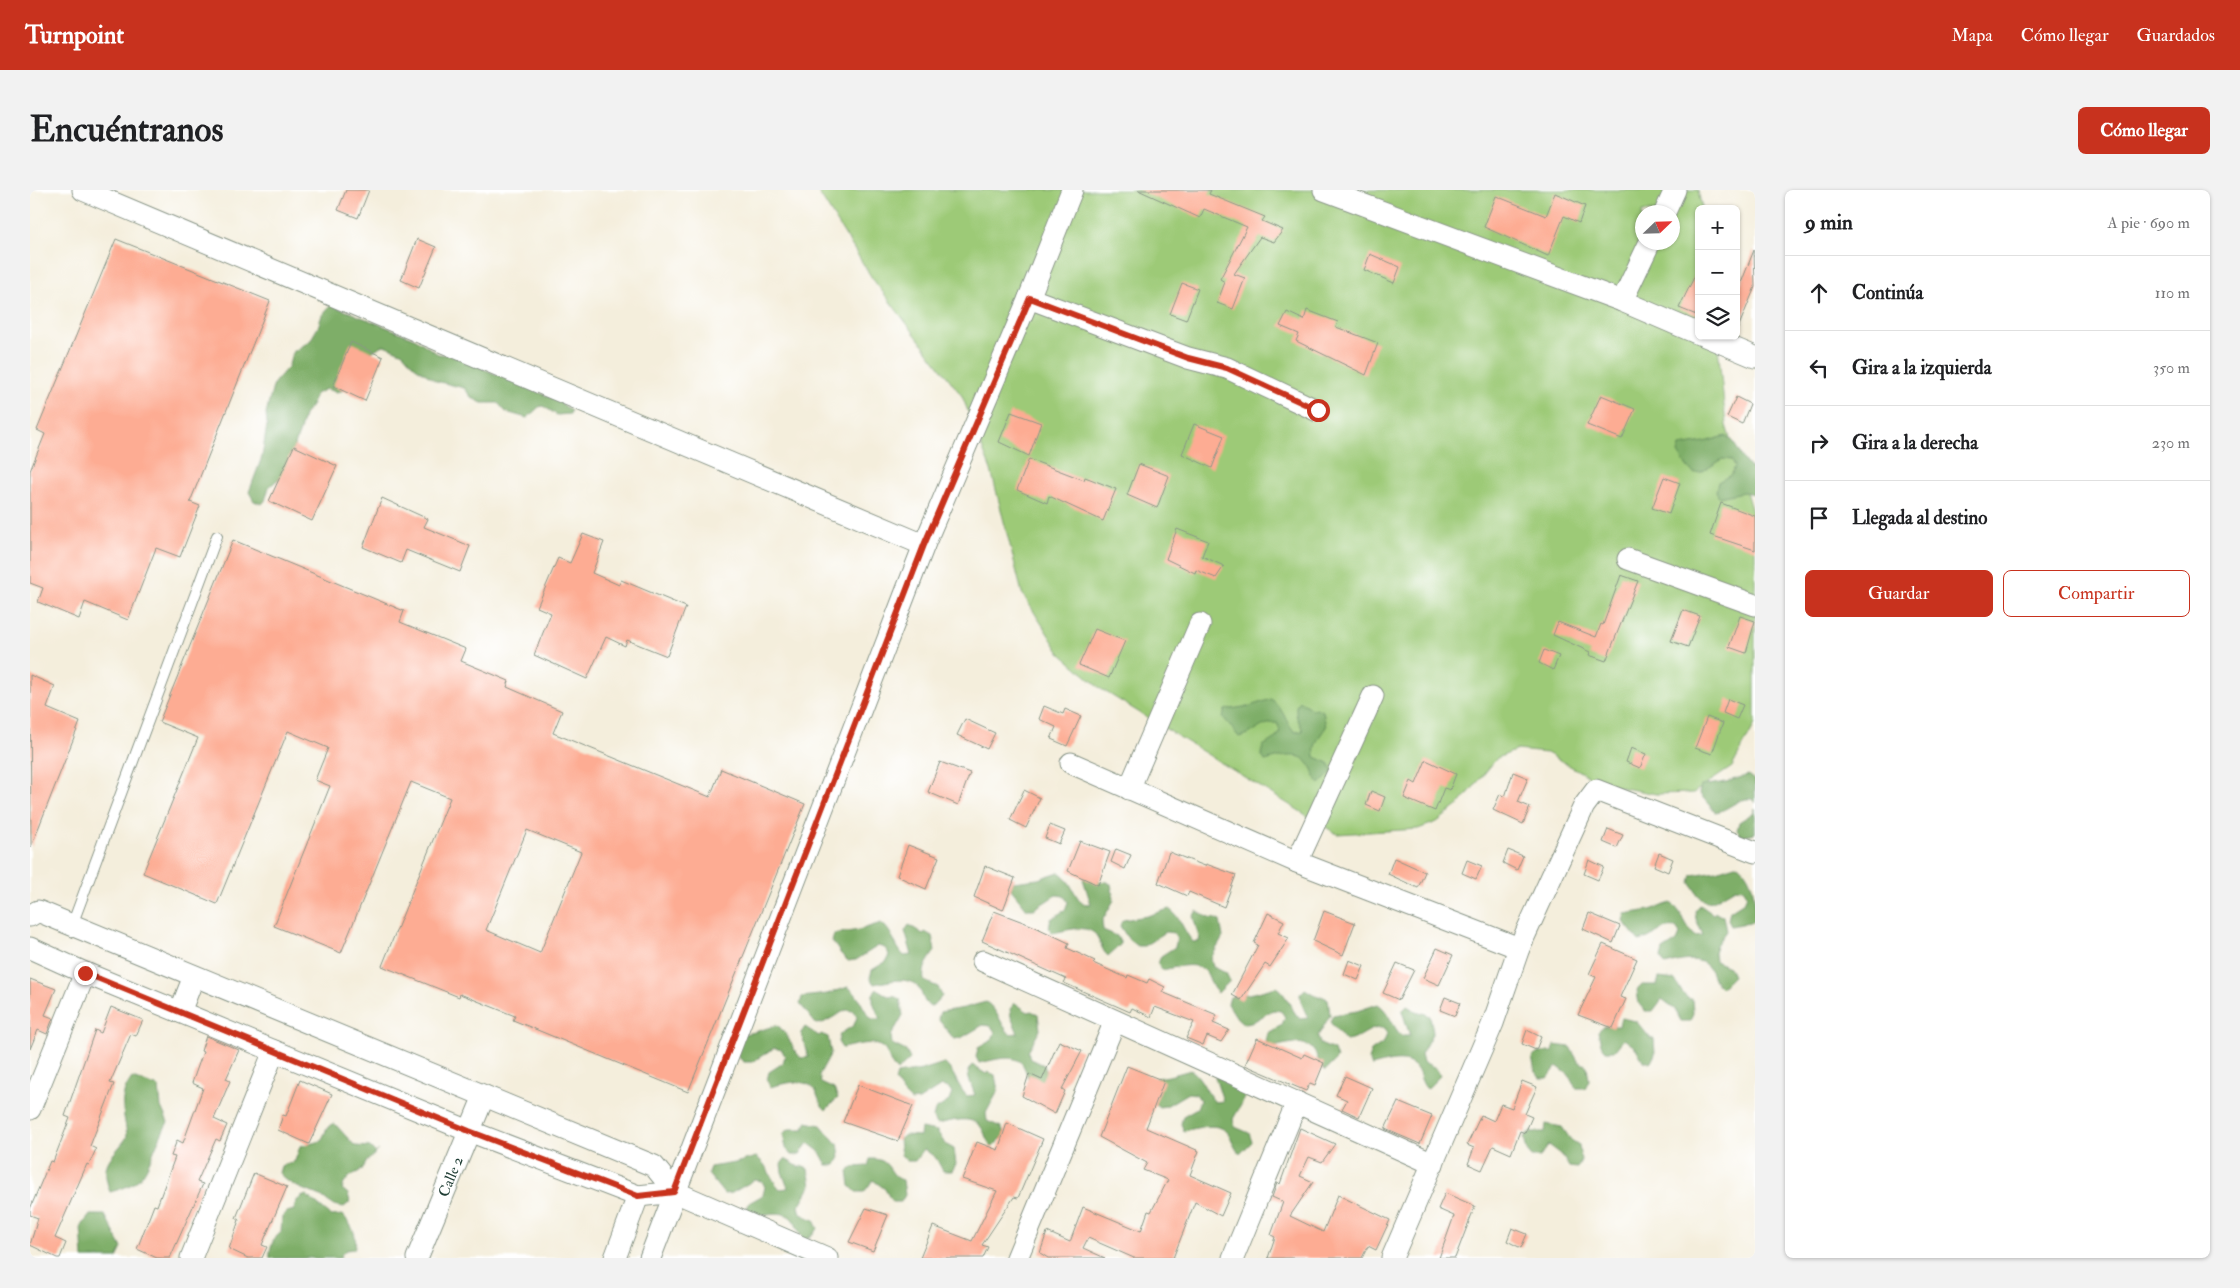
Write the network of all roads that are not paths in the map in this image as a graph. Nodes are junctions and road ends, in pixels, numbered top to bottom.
1 (83, 190) edge
2 (1072, 190) edge
3 (1324, 190) edge
4 (1675, 190) edge
5 (1668, 205) edge
6 (1646, 250) edge
7 (1030, 298) junction
8 (1622, 301) junction
9 (1695, 332) edge
10 (1715, 340) edge
11 (1755, 357) edge
12 (1318, 410) dead end
13 (217, 536) dead end
14 (924, 545) junction
15 (1628, 560) dead end
16 (1755, 604) edge
17 (1200, 624) dead end
18 (1373, 696) dead end
19 (1071, 763) dead end
20 (1129, 789) junction
21 (1755, 852) edge
22 (1297, 862) junction
23 (33, 912) edge
24 (72, 925) junction
25 (30, 948) edge
26 (1519, 948) junction
27 (983, 961) dead end
28 (85, 973) junction
29 (194, 976) junction
30 (180, 1012) junction
31 (1115, 1021) junction
32 (274, 1051) junction
33 (484, 1096) junction
34 (1297, 1102) junction
35 (30, 1109) edge
36 (469, 1131) junction
37 (1433, 1164) junction
38 (674, 1192) junction
39 (638, 1196) junction
40 (191, 1258) edge
41 (417, 1258) edge
42 (615, 1258) edge
43 (650, 1258) edge
44 (827, 1258) edge
45 (1017, 1258) edge
46 (1233, 1258) edge
47 (1392, 1258) edge

1 - 14 street
2 - 7 street
3 - 8 street
4 - 5 street
6 - 8 street
7 - 12 street
7 - 14 street
8 - 9 street
10 - 11 street
13 - 24 lane
14 - 38 street
15 - 16 street
17 - 20 street
18 - 22 street
19 - 20 street
20 - 22 street
21 - 26 street
22 - 26 street
23 - 24 street
24 - 29 street
25 - 28 street
26 - 37 street
27 - 31 street
28 - 30 street
28 - 35 street
29 - 30 street
29 - 33 street
30 - 32 street
31 - 34 street
31 - 45 street
32 - 36 street
32 - 40 street
33 - 36 street, Calle 2
33 - 38 street
34 - 37 street
34 - 46 street
36 - 39 street
36 - 41 street, Calle 2
37 - 47 street
38 - 39 street
38 - 43 street
38 - 44 street
39 - 42 street

